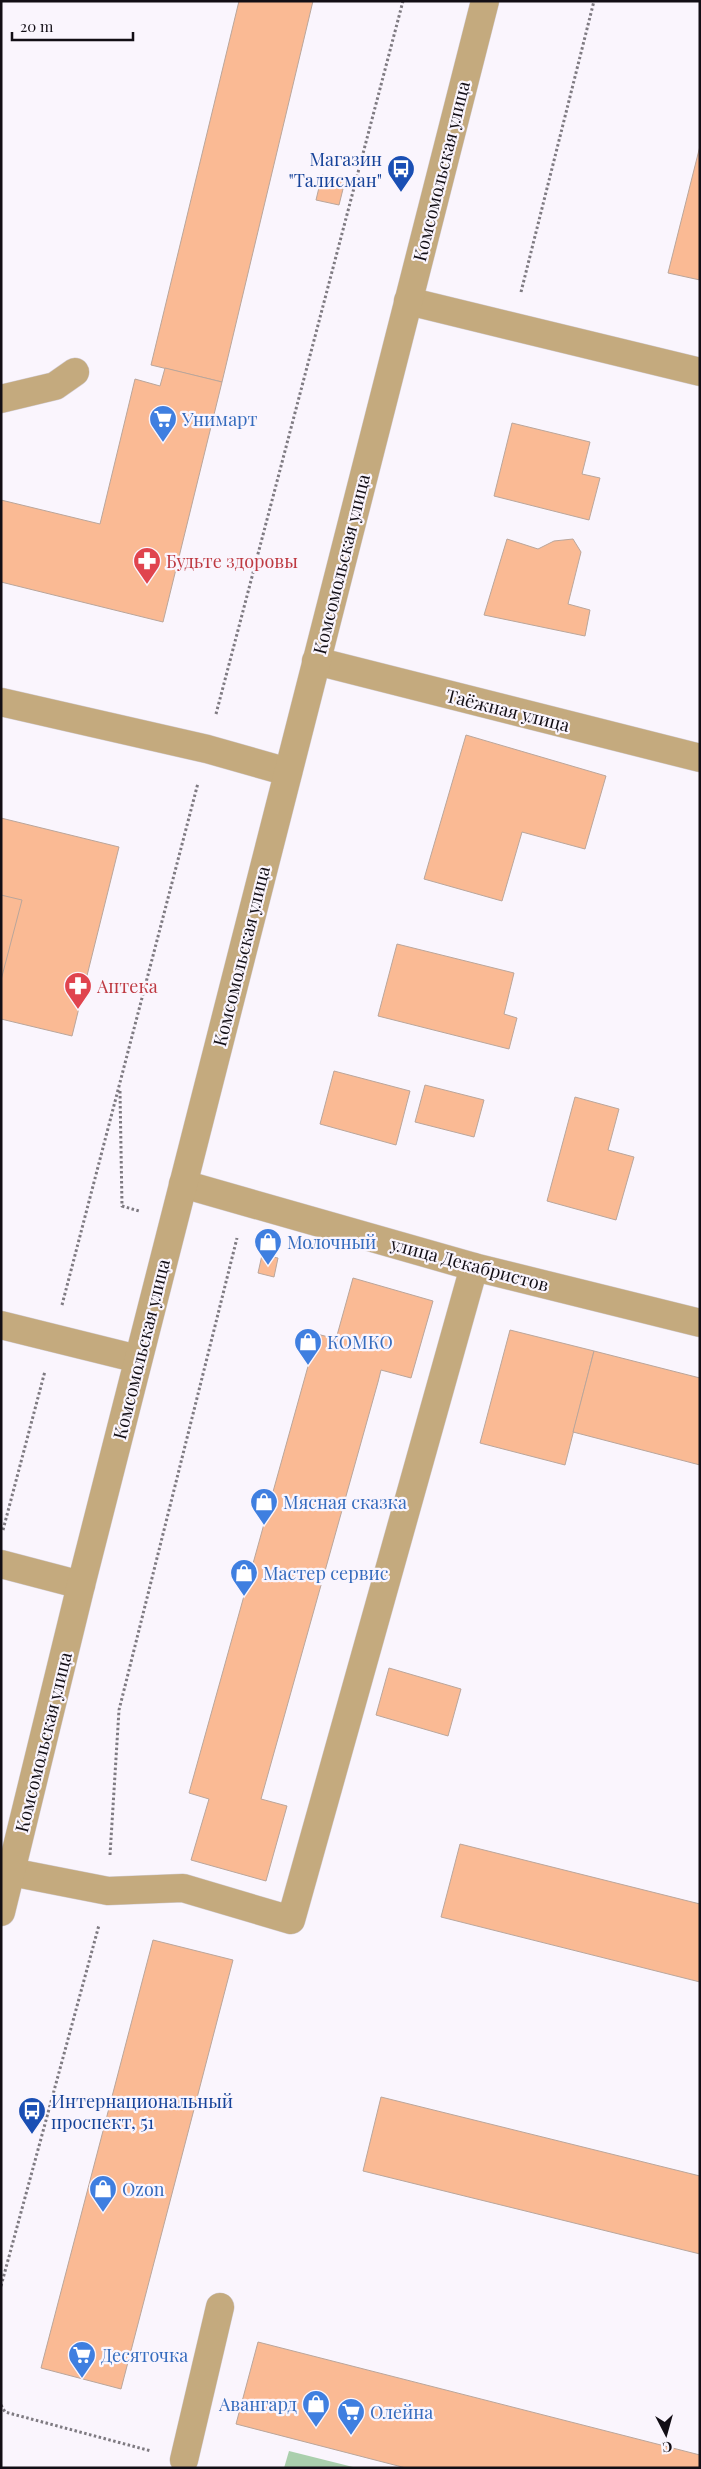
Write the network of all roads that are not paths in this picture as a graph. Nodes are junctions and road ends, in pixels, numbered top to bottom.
1 (485, 1) edge
2 (408, 301) junction
3 (75, 372) dead end
4 (700, 372) edge
5 (1, 400) edge
6 (316, 661) junction
7 (1, 702) edge
8 (700, 758) edge
9 (288, 772) junction
10 (183, 1184) junction
11 (474, 1267) junction
12 (700, 1323) edge
13 (1, 1325) edge
14 (138, 1359) junction
15 (1, 1564) edge
16 (81, 1585) junction
17 (12, 1872) junction
18 (1, 1912) edge
19 (220, 2307) dead end
20 (184, 2460) road end

1 - 2 street, Комсомольская улица
2 - 4 street
2 - 6 street, Комсомольская улица
3 - 5 street
6 - 8 street, Таёжная улица
6 - 9 street, Комсомольская улица
7 - 9 street
9 - 10 street, Комсомольская улица
10 - 11 street, улица Декабристов
10 - 14 street, Комсомольская улица
11 - 12 street, улица Декабристов
11 - 17 street
13 - 14 street
14 - 16 street, Комсомольская улица
15 - 16 street
16 - 17 street, Комсомольская улица
17 - 18 street, Комсомольская улица
19 - 20 street

